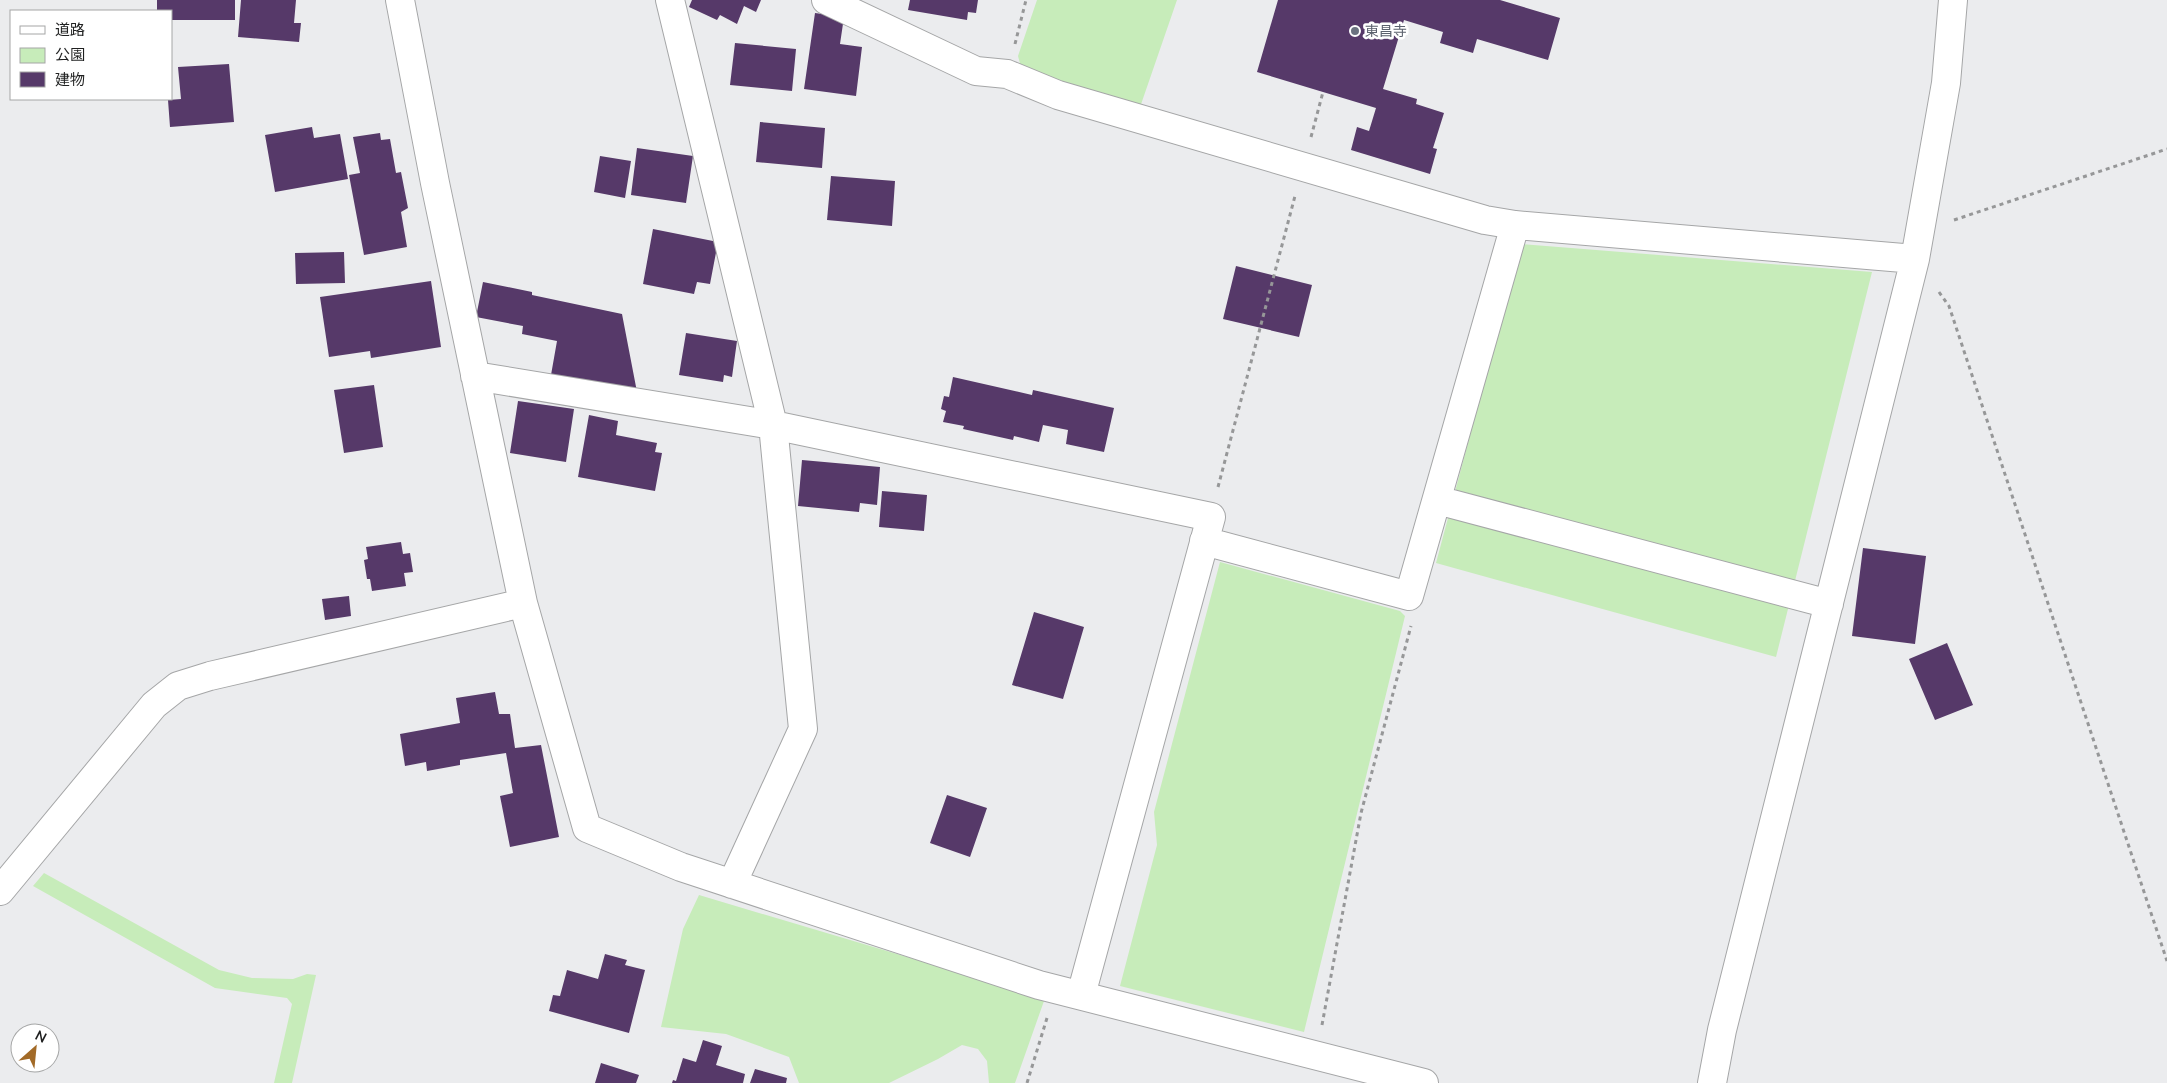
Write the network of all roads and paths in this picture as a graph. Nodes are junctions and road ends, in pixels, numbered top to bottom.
1 (400, 0) edge
2 (670, 0) edge
3 (826, 0) edge
4 (1026, 0) edge
5 (1953, 0) edge
6 (1007, 74) junction
7 (1323, 92) dead end
8 (2167, 149) edge
9 (1303, 167) junction
10 (1948, 222) dead end
11 (1515, 225) junction
12 (1915, 259) junction
13 (475, 376) junction
14 (773, 425) junction
15 (1437, 500) junction
16 (1207, 529) junction
17 (1409, 596) junction
18 (523, 603) junction
19 (1829, 604) junction
20 (732, 884) junction
21 (0, 891) edge
22 (2167, 961) edge
23 (1068, 992) junction
24 (1317, 1056) junction
25 (1346, 1073) edge
26 (1026, 1083) edge
27 (1424, 1083) edge
28 (1712, 1083) edge

1 - 13 street
2 - 14 street
3 - 6 street
4 - 6 path
5 - 12 street
6 - 9 street
7 - 9 path
8 - 10 path
9 - 11 street
9 - 16 path
11 - 12 street
11 - 15 street
12 - 19 street
12 - 22 path
13 - 14 street
13 - 18 street
14 - 16 street
14 - 20 street
15 - 17 street
15 - 19 street
16 - 17 street
16 - 23 street
17 - 24 path
18 - 20 street
18 - 21 street
19 - 28 street
20 - 23 street
23 - 24 street
23 - 26 path
24 - 25 street
25 - 27 street

